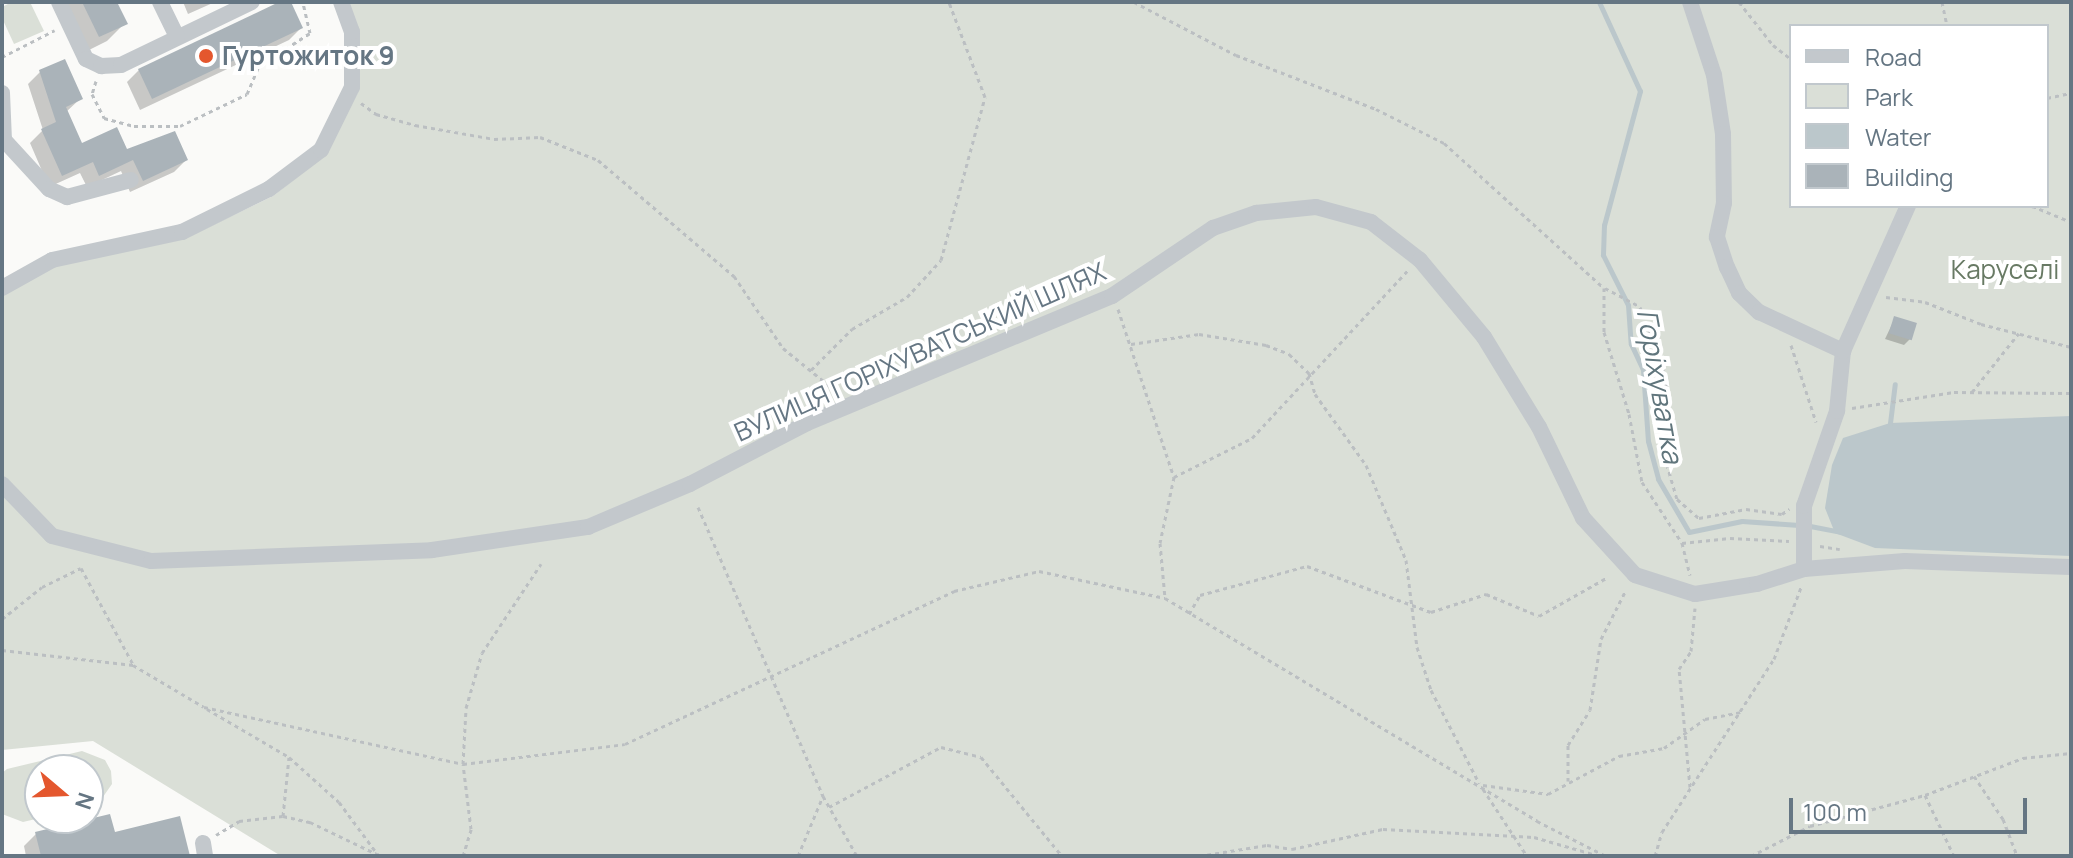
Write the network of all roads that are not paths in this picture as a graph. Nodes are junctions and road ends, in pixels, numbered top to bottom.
1 (59, 2) edge
2 (160, 2) edge
3 (252, 2) edge
4 (341, 2) edge
5 (1690, 2) edge
6 (177, 37) junction
7 (2, 93) edge
8 (3, 139) edge
9 (131, 180) dead end
10 (1907, 208) edge
11 (2, 288) edge
12 (1843, 351) junction
13 (2, 484) edge
14 (2071, 567) edge
15 (1804, 569) junction

1 - 6 street
2 - 6 street
3 - 6 street
4 - 11 street
5 - 12 street
7 - 8 street
8 - 9 street
10 - 12 street
12 - 15 street
13 - 15 street, ВУЛИЦЯ ГОРІХУВАТСЬКИЙ ШЛЯХ
14 - 15 street

